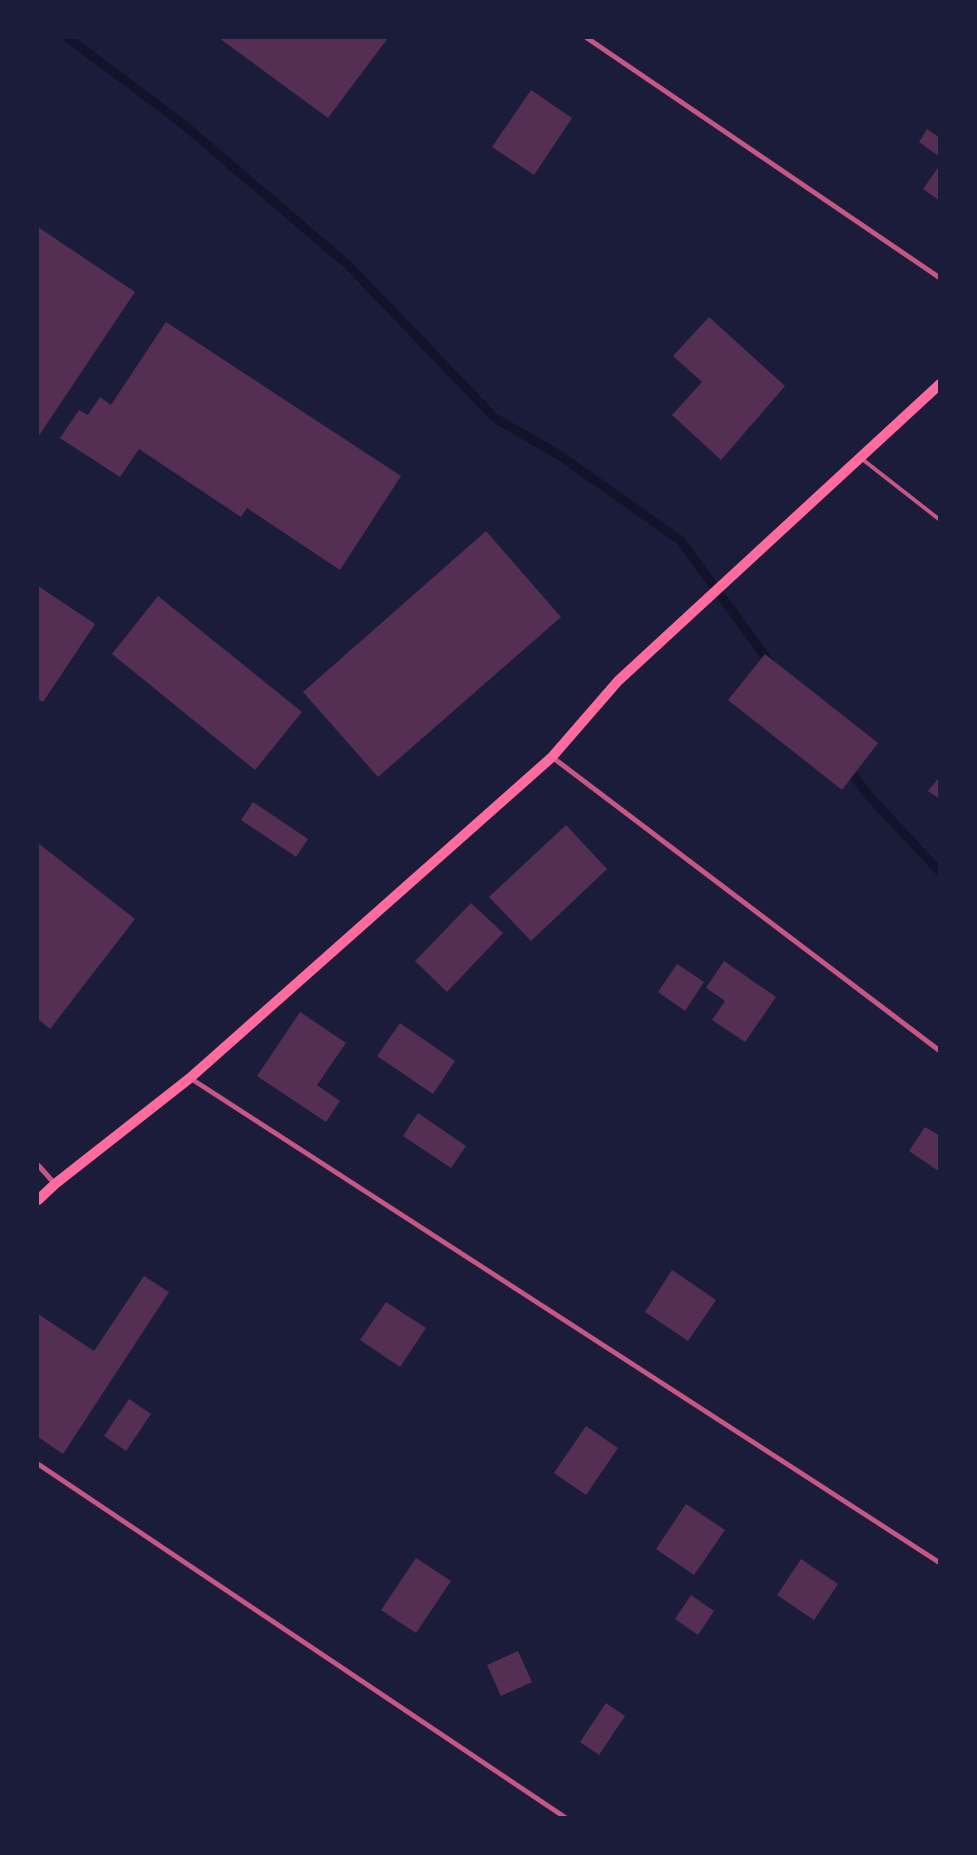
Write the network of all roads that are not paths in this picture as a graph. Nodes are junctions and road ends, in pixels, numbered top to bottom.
1 (587, 38) edge
2 (940, 278) edge
3 (940, 384) edge
4 (861, 457) junction
5 (940, 520) edge
6 (552, 757) junction
7 (940, 1051) edge
8 (190, 1078) junction
9 (38, 1165) edge
10 (55, 1184) junction
11 (38, 1200) edge
12 (38, 1464) edge
13 (940, 1563) edge
14 (566, 1818) edge

1 - 2 street
3 - 4 main road
4 - 5 lane
4 - 6 main road
6 - 7 street
6 - 8 main road
8 - 10 main road
8 - 13 street
9 - 10 street
10 - 11 main road
12 - 14 street

